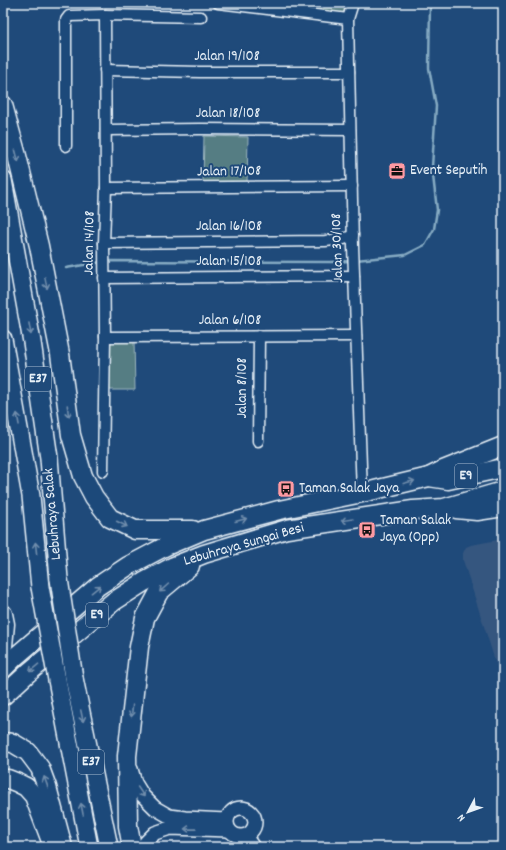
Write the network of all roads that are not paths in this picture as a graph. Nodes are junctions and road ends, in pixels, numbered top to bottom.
1 (218, 3) edge
2 (353, 3) edge
3 (105, 15) junction
4 (201, 17) dead end
5 (348, 19) junction
6 (104, 70) junction
7 (349, 72) junction
8 (3, 105) edge
9 (106, 130) junction
10 (350, 130) junction
11 (66, 146) dead end
12 (3, 180) edge
13 (352, 186) junction
14 (106, 188) junction
15 (353, 235) junction
16 (104, 248) junction
17 (104, 273) junction
18 (354, 274) junction
19 (259, 336) junction
20 (356, 336) junction
21 (104, 337) junction
22 (3, 339) edge
23 (258, 441) dead end
24 (503, 446) edge
25 (503, 468) edge
26 (103, 471) dead end
27 (429, 477) junction
28 (503, 490) edge
29 (362, 494) junction
30 (503, 507) edge
31 (444, 508) junction
32 (204, 530) junction
33 (204, 554) junction
34 (3, 614) edge
35 (3, 646) edge
36 (3, 669) edge
37 (3, 696) edge
38 (3, 742) edge
39 (127, 756) junction
40 (3, 779) edge
41 (228, 825) junction
42 (246, 836) junction
43 (53, 847) edge
44 (63, 847) edge
45 (89, 847) edge
46 (109, 847) edge
47 (132, 847) edge
48 (144, 847) edge
49 (253, 847) edge

1 - 5 street
2 - 5 street, Jalan 30/108
3 - 4 street
3 - 6 street, Jalan 14/108
3 - 11 street
5 - 7 street, Jalan 30/108
6 - 7 street, Jalan 19/108
6 - 9 street, Jalan 14/108
7 - 10 street, Jalan 30/108
8 -> 32 highway
9 - 10 street, Jalan 18/108
9 - 14 street, Jalan 14/108
10 - 13 street, Jalan 30/108
12 -> 46 highway, Lebuhraya Salak / E37, bridge
13 - 14 street, Jalan 17/108
13 - 15 street, Jalan 30/108
14 - 16 street, Jalan 14/108
15 - 16 street, Jalan 16/108
15 - 18 street, Jalan 30/108
16 - 17 street, Jalan 14/108
17 - 18 street, Jalan 15/108
17 - 21 street, Jalan 14/108
18 - 20 street, Jalan 30/108
19 - 20 street, Jalan 6/108
19 - 21 street, Jalan 6/108
19 - 23 street, Jalan 8/108
20 - 29 street, Jalan 30/108
21 - 26 street, Jalan 14/108
45 -> 22 highway, Lebuhraya Salak / E37, bridge
24 - 27 highway
25 - 27 highway, Lebuhraya Sungai Besi / E9
29 -> 27 highway, Lebuhraya Sungai Besi / E9
28 - 31 highway, Lebuhraya Sungai Besi / E9
32 -> 29 highway, Lebuhraya Sungai Besi / E9
30 - 31 highway
31 -> 33 highway, Lebuhraya Sungai Besi / E9
36 -> 32 highway, Lebuhraya Sungai Besi / E9
33 -> 37 highway, Lebuhraya Sungai Besi / E9
33 -> 39 highway
34 - 35 highway
44 -> 38 highway
39 -> 41 street
39 - 47 highway
40 - 43 highway
41 - 42 street
41 - 42 street
41 -> 48 street
42 - 49 street

